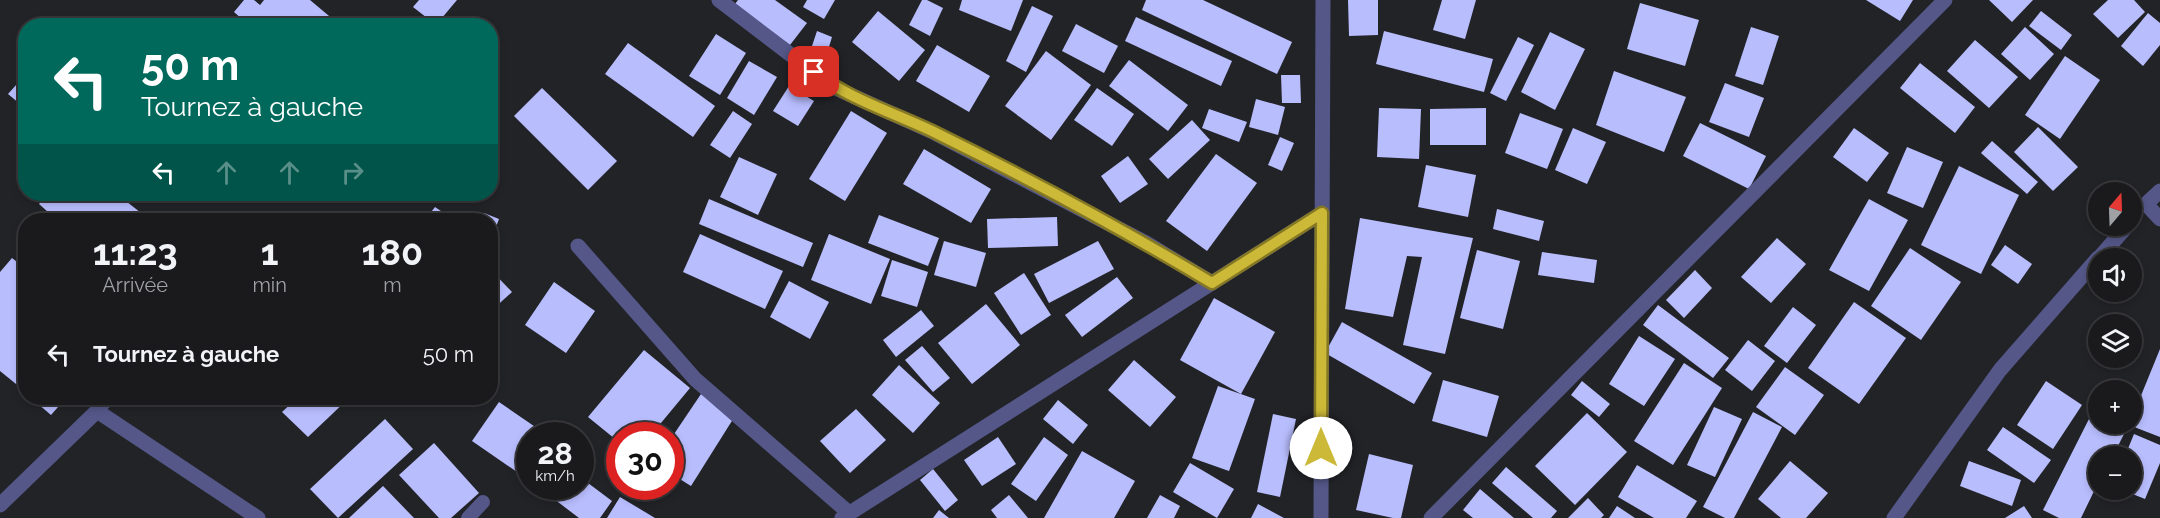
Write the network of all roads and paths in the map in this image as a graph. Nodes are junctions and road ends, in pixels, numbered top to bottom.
1 (719, 0) edge
2 (1323, 0) edge
3 (1945, 0) edge
4 (2160, 191) edge
5 (2146, 204) junction
6 (2142, 209) edge
7 (1322, 213) junction
8 (2160, 219) edge
9 (2118, 236) edge
10 (578, 246) dead end
11 (2108, 248) edge
12 (2088, 270) edge
13 (1212, 283) junction
14 (102, 405) edge
15 (97, 411) junction
16 (483, 502) dead end
17 (0, 505) edge
18 (845, 515) edge
19 (258, 518) edge
20 (468, 518) edge
21 (1320, 518) edge
22 (1431, 518) edge
23 (1894, 518) edge

1 - 13 street
2 - 7 street
3 - 22 street
4 - 5 street
5 - 6 street
5 - 8 street
7 - 13 street
7 - 21 street
9 - 11 street
10 - 18 street
12 - 23 street
13 - 18 street
14 - 15 lane
15 - 17 street
15 - 19 street
16 - 20 lane

